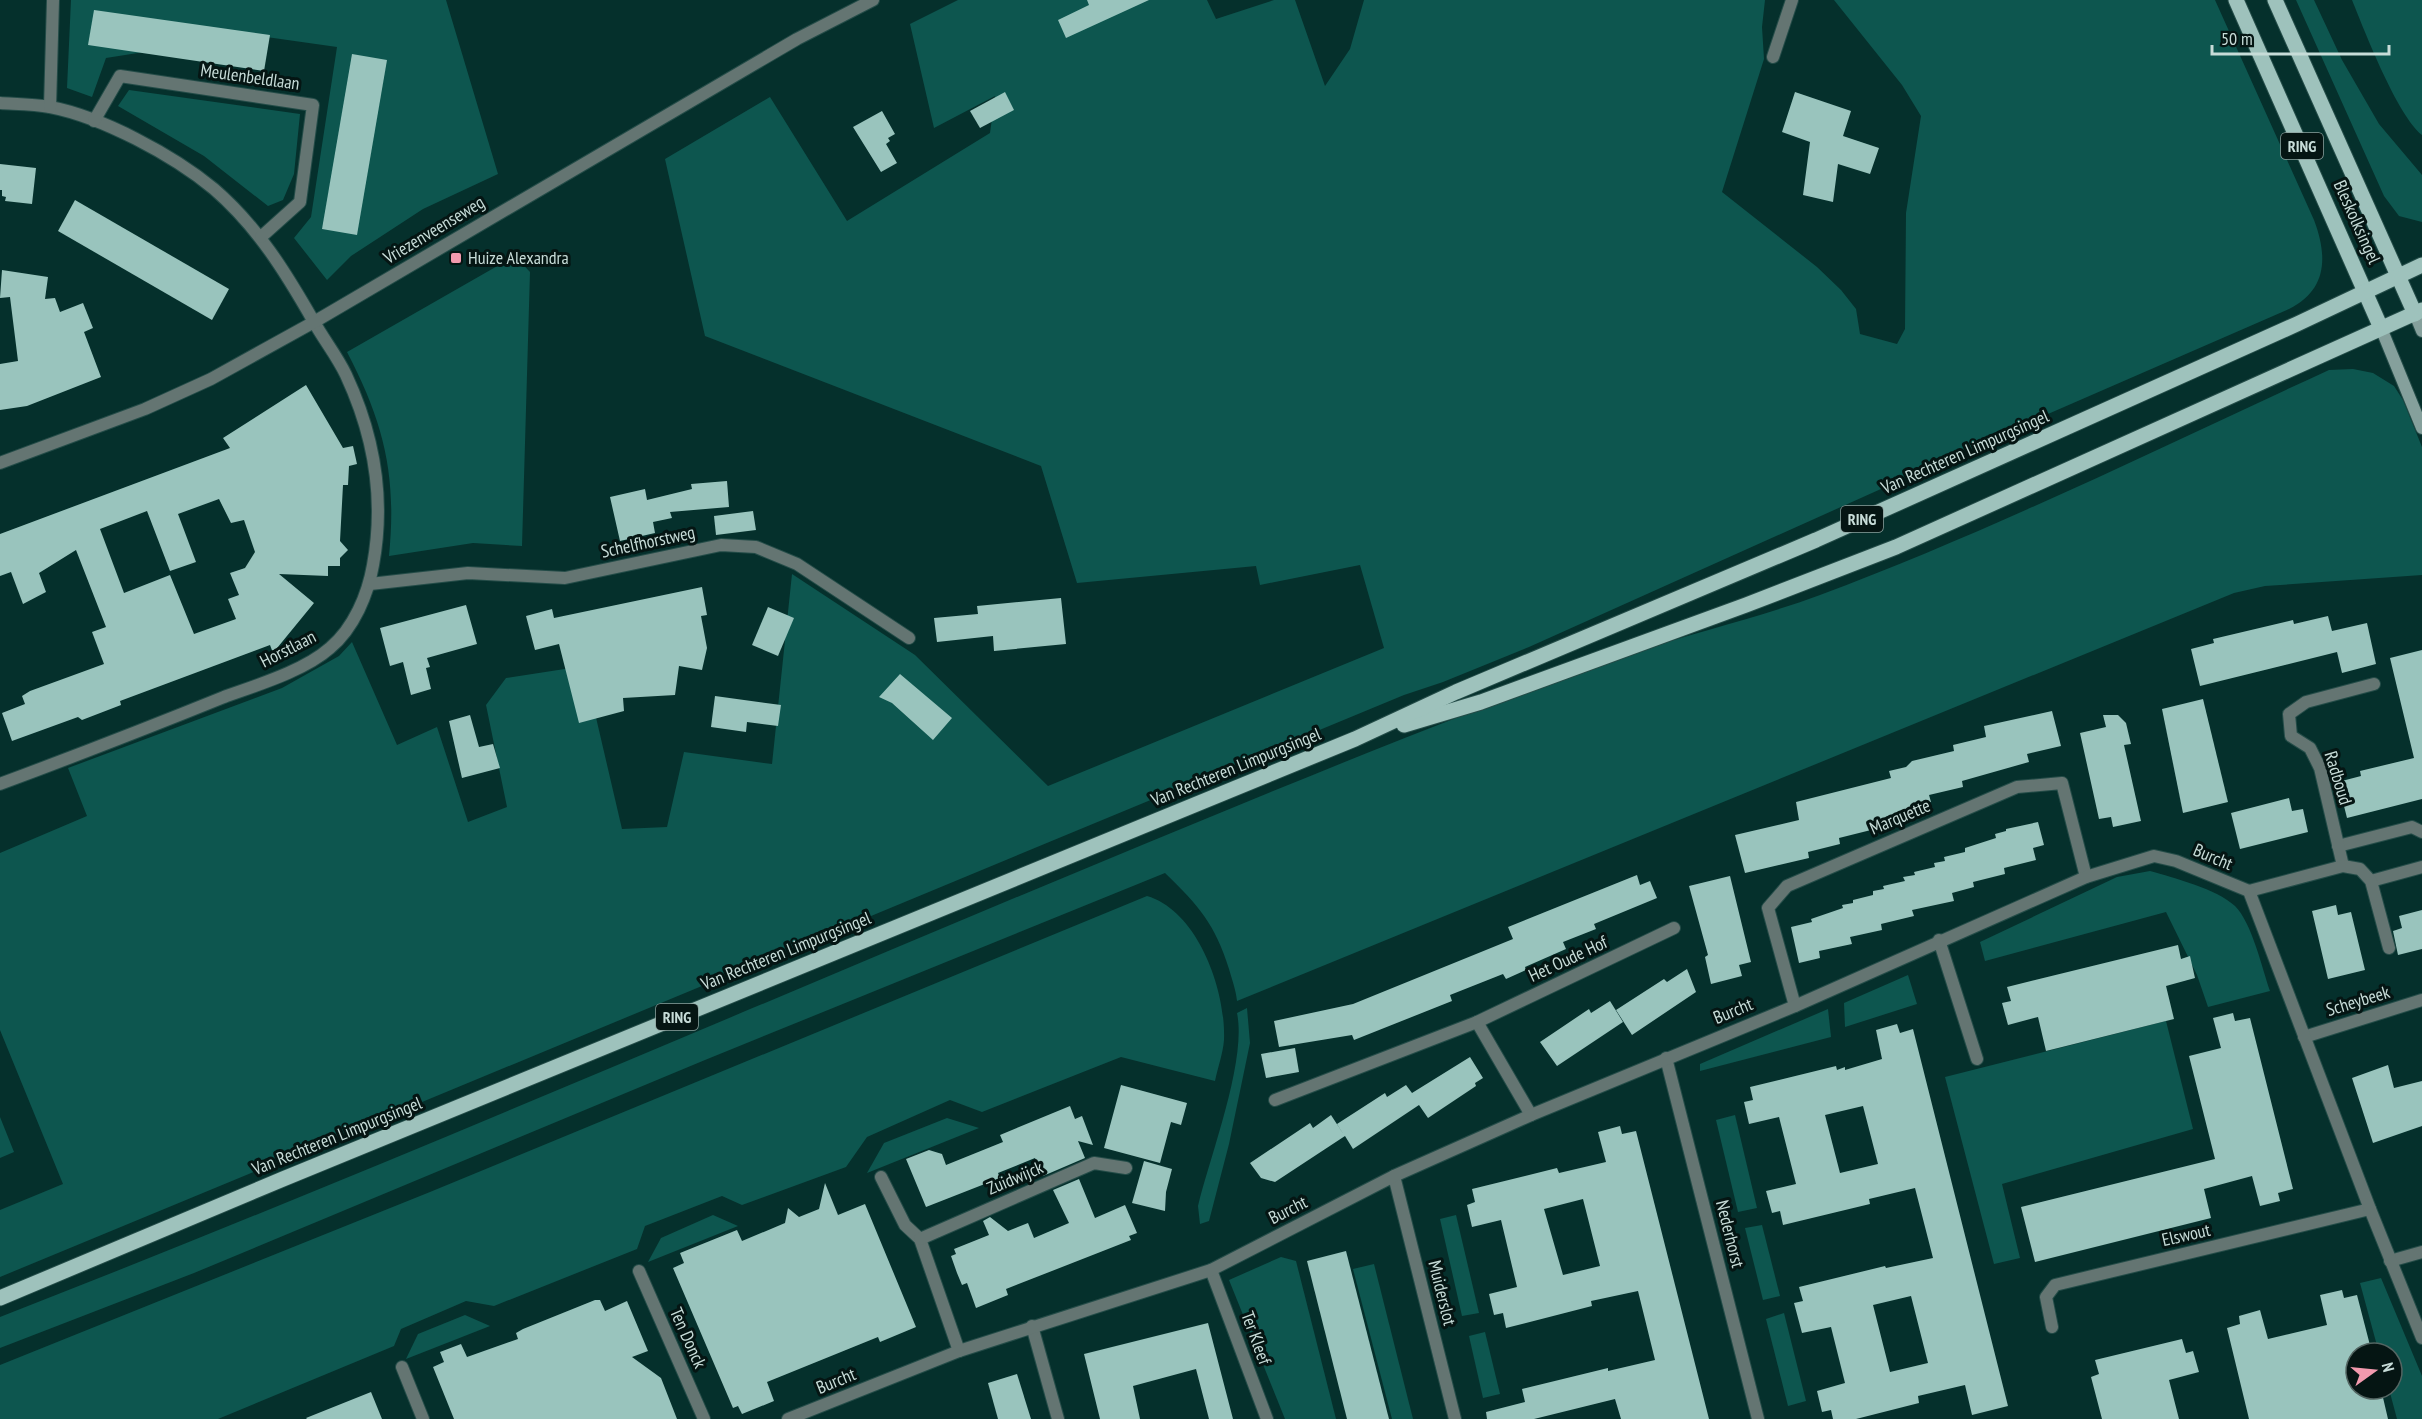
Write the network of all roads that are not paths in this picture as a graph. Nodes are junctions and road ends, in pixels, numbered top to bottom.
1 (53, 0) edge
2 (873, 0) edge
3 (1792, 0) edge
4 (2236, 0) edge
5 (2275, 0) edge
6 (1773, 57) dead end
7 (0, 103) edge
8 (50, 107) junction
9 (94, 121) junction
10 (261, 237) junction
11 (2422, 265) edge
12 (2398, 275) junction
13 (2366, 292) junction
14 (2418, 312) edge
15 (314, 322) junction
16 (2381, 328) junction
17 (2422, 331) edge
18 (2422, 428) edge
19 (0, 463) edge
20 (370, 584) junction
21 (909, 638) dead end
22 (2374, 684) dead end
23 (1356, 739) junction
24 (0, 784) edge
25 (2422, 832) edge
26 (2338, 846) junction
27 (2343, 866) junction
28 (2422, 867) edge
29 (2086, 878) junction
30 (2371, 881) junction
31 (2249, 891) junction
32 (1674, 928) dead end
33 (1939, 940) junction
34 (2389, 948) dead end
35 (2422, 1000) edge
36 (1795, 1006) junction
37 (1477, 1022) junction
38 (2304, 1036) junction
39 (1666, 1058) junction
40 (1977, 1059) dead end
41 (1275, 1100) dead end
42 (1531, 1115) junction
43 (1126, 1168) dead end
44 (1394, 1176) junction
45 (881, 1178) dead end
46 (2370, 1209) junction
47 (920, 1239) junction
48 (2422, 1252) edge
49 (2390, 1261) junction
50 (1211, 1270) junction
51 (639, 1271) dead end
52 (0, 1298) edge
53 (1032, 1326) junction
54 (2052, 1327) dead end
55 (2422, 1338) edge
56 (959, 1351) junction
57 (402, 1367) dead end
58 (423, 1419) edge
59 (704, 1419) edge
60 (788, 1419) edge
61 (1058, 1419) edge
62 (1267, 1419) edge
63 (1455, 1419) edge
64 (1758, 1419) edge

1 - 8 street
2 - 15 street, Vriezenveenseweg
3 - 6 street
4 - 13 main road, Bleskolksingel / RING
5 - 12 main road, Bleskolksingel / RING
7 - 8 street
8 - 9 street
9 - 10 street
9 - 10 street, Meulenbeldlaan
10 - 15 street
11 - 12 main road, Van Rechteren Limpurgsingel
12 - 13 main road, Van Rechteren Limpurgsingel / RING
12 - 14 main road, Bleskolksingel / RING
13 - 16 main road, Bleskolksingel / RING
13 - 23 main road, Van Rechteren Limpurgsingel / RING
14 - 16 main road, Van Rechteren Limpurgsingel / RING
14 - 17 street
15 - 19 street, Vriezenveenseweg
15 - 20 street, Horstlaan
16 - 18 street
16 - 23 main road, Van Rechteren Limpurgsingel / RING
20 - 21 street, Schelfhorstweg
20 - 24 street, Horstlaan
22 - 26 street, Radboud
23 - 52 main road, Van Rechteren Limpurgsingel / RING
25 - 26 street
26 - 27 street, Radboud
27 - 30 street
27 - 31 street
28 - 30 street
29 - 31 street, Burcht
29 - 33 street, Burcht
29 - 36 street, Marquette
30 - 34 street
31 - 38 street
32 - 37 street, Het Oude Hof
33 - 36 street, Burcht
33 - 40 street
35 - 38 street, Scheybeek
36 - 39 street, Burcht
37 - 41 street, Het Oude Hof
37 - 42 street
38 - 46 street
39 - 42 street, Burcht
39 - 64 street, Nederhorst
42 - 44 street, Burcht
43 - 47 street, Zuidwijck
44 - 50 street, Burcht
44 - 63 street, Muiderslot
45 - 47 street
46 - 49 street
46 - 54 street, Elswout
47 - 56 street
48 - 49 street
49 - 55 street
50 - 53 street, Burcht
50 - 62 street, Ter Kleef
51 - 59 street, Ten Donck
53 - 56 street, Burcht
53 - 61 street
56 - 60 street, Burcht
57 - 58 street

